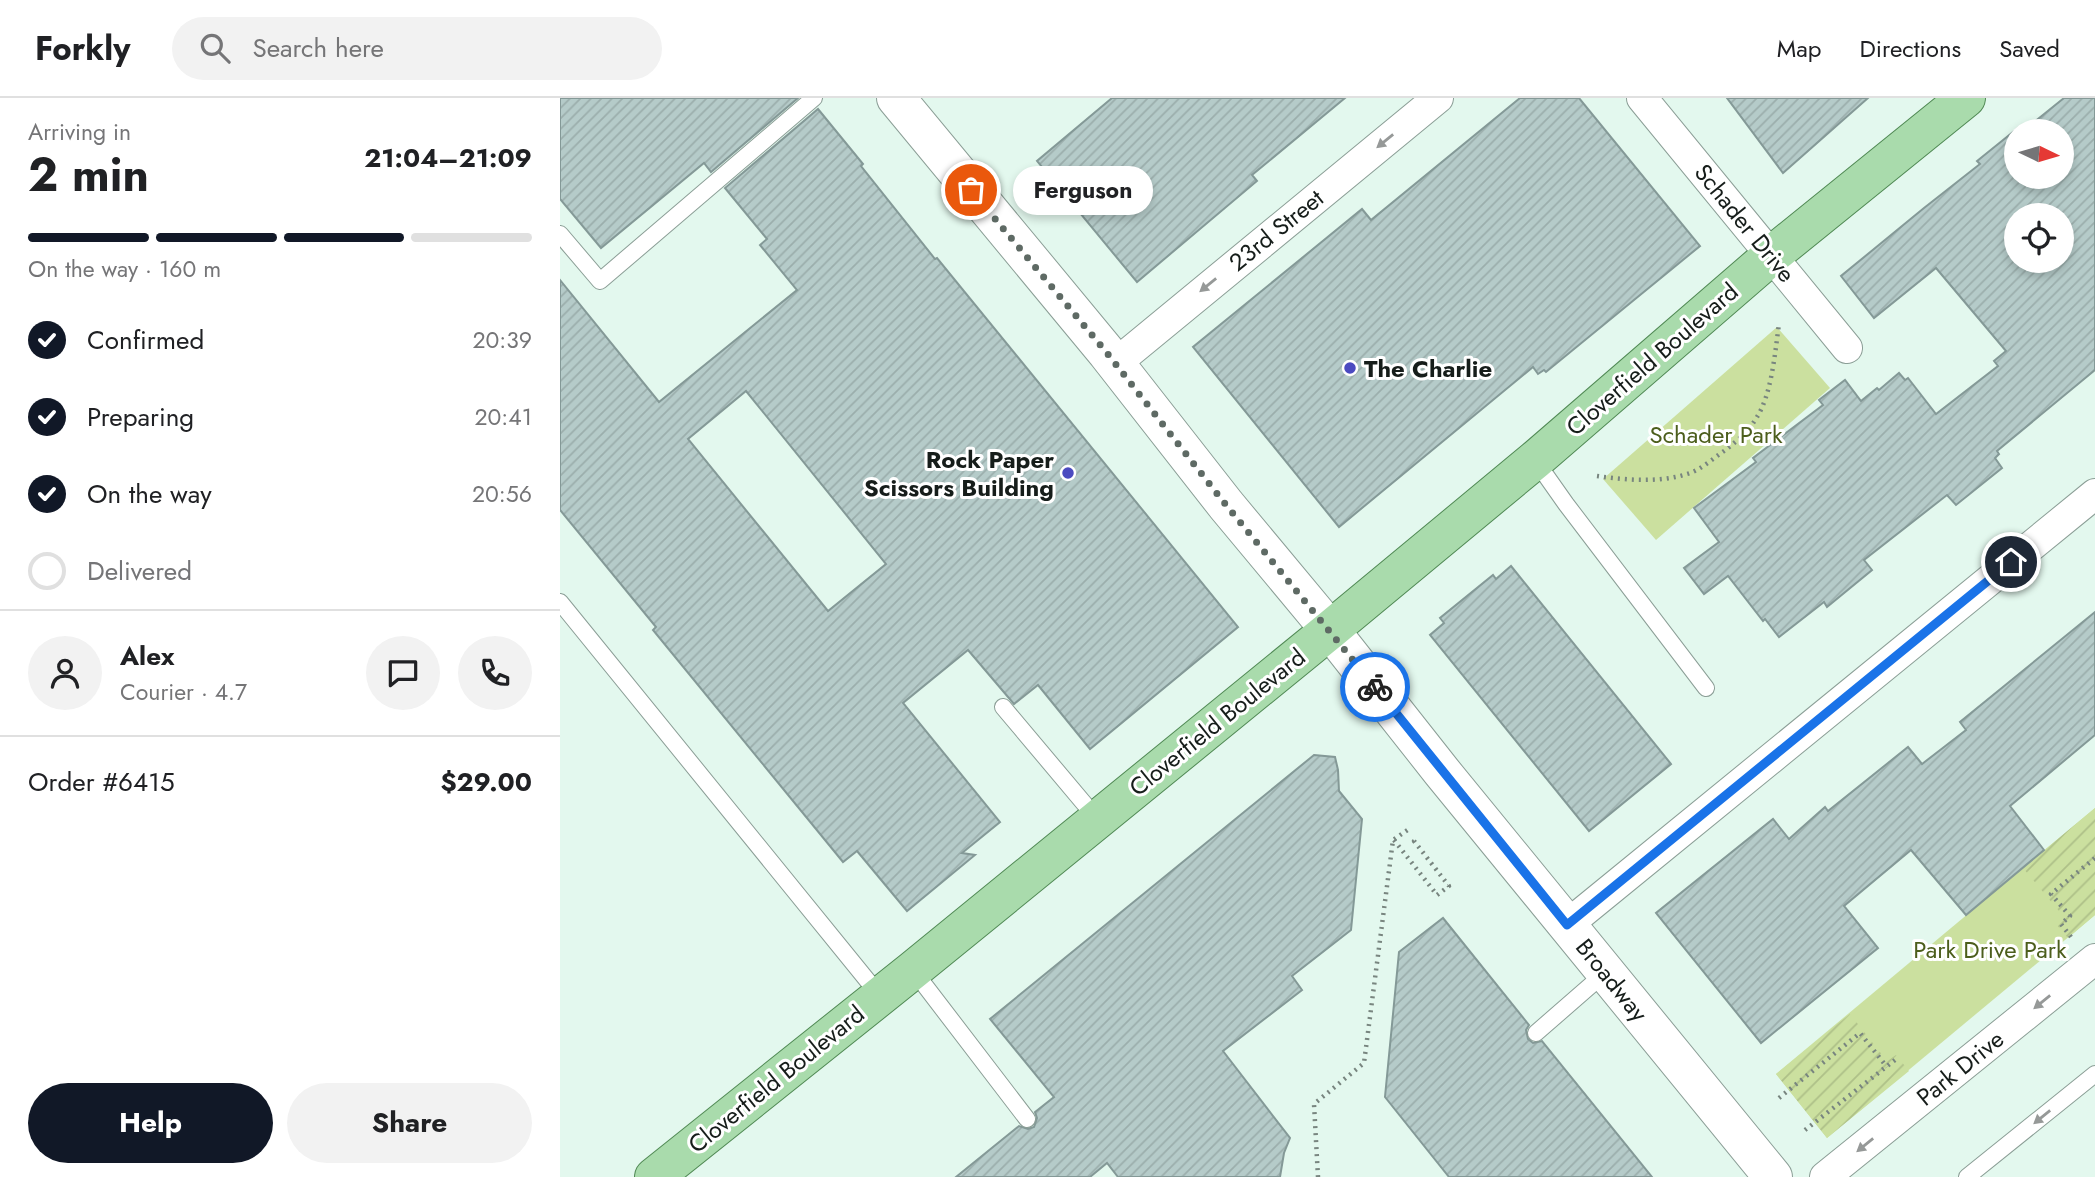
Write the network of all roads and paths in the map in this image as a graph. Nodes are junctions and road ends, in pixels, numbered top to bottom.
1 (814, 98) edge
2 (896, 98) edge
3 (1438, 98) edge
4 (1642, 98) edge
5 (1966, 98) edge
6 (560, 234) edge
7 (1772, 256) junction
8 (1779, 324) dead end
9 (1847, 348) dead end
10 (1115, 363) junction
11 (1535, 460) junction
12 (1597, 476) dead end
13 (2095, 494) edge
14 (560, 602) edge
15 (1330, 630) junction
16 (1706, 688) dead end
17 (1003, 707) dead end
18 (1098, 820) junction
19 (1409, 829) dead end
20 (1417, 839) dead end
21 (1393, 840) junction
22 (2095, 859) edge
23 (1567, 925) junction
24 (2085, 951) edge
25 (913, 970) junction
26 (1606, 972) junction
27 (880, 996) junction
28 (1536, 1033) dead end
29 (1895, 1060) dead end
30 (1887, 1067) junction
31 (2095, 1074) edge
32 (1779, 1098) dead end
33 (1027, 1119) dead end
34 (1805, 1130) dead end
35 (654, 1177) edge
36 (1318, 1177) edge
37 (1773, 1177) edge
38 (1825, 1177) edge
39 (1967, 1177) edge

1 - 6 lane
2 - 10 street, Broadway
3 -> 10 street, 23rd Street
4 - 7 street, Schader Drive
5 - 7 main road, Cloverfield Boulevard
7 - 9 street, Schader Drive
7 - 11 main road, Cloverfield Boulevard
8 - 12 path
10 - 15 street, Broadway
11 - 15 main road, Cloverfield Boulevard
11 - 16 lane
13 - 23 street
14 - 27 lane
15 - 18 main road, Cloverfield Boulevard
15 - 23 street, Broadway
17 - 18 lane
18 - 25 main road, Cloverfield Boulevard
19 - 21 path
20 - 21 path
21 - 36 path
22 - 24 path
23 - 26 street, Broadway
24 -> 38 street, Park Drive
25 - 27 main road, Cloverfield Boulevard
25 - 33 lane
26 - 28 lane
26 - 37 street, Broadway
27 - 35 main road, Cloverfield Boulevard
29 - 30 path
30 - 32 path
30 - 34 path
31 -> 39 lane

